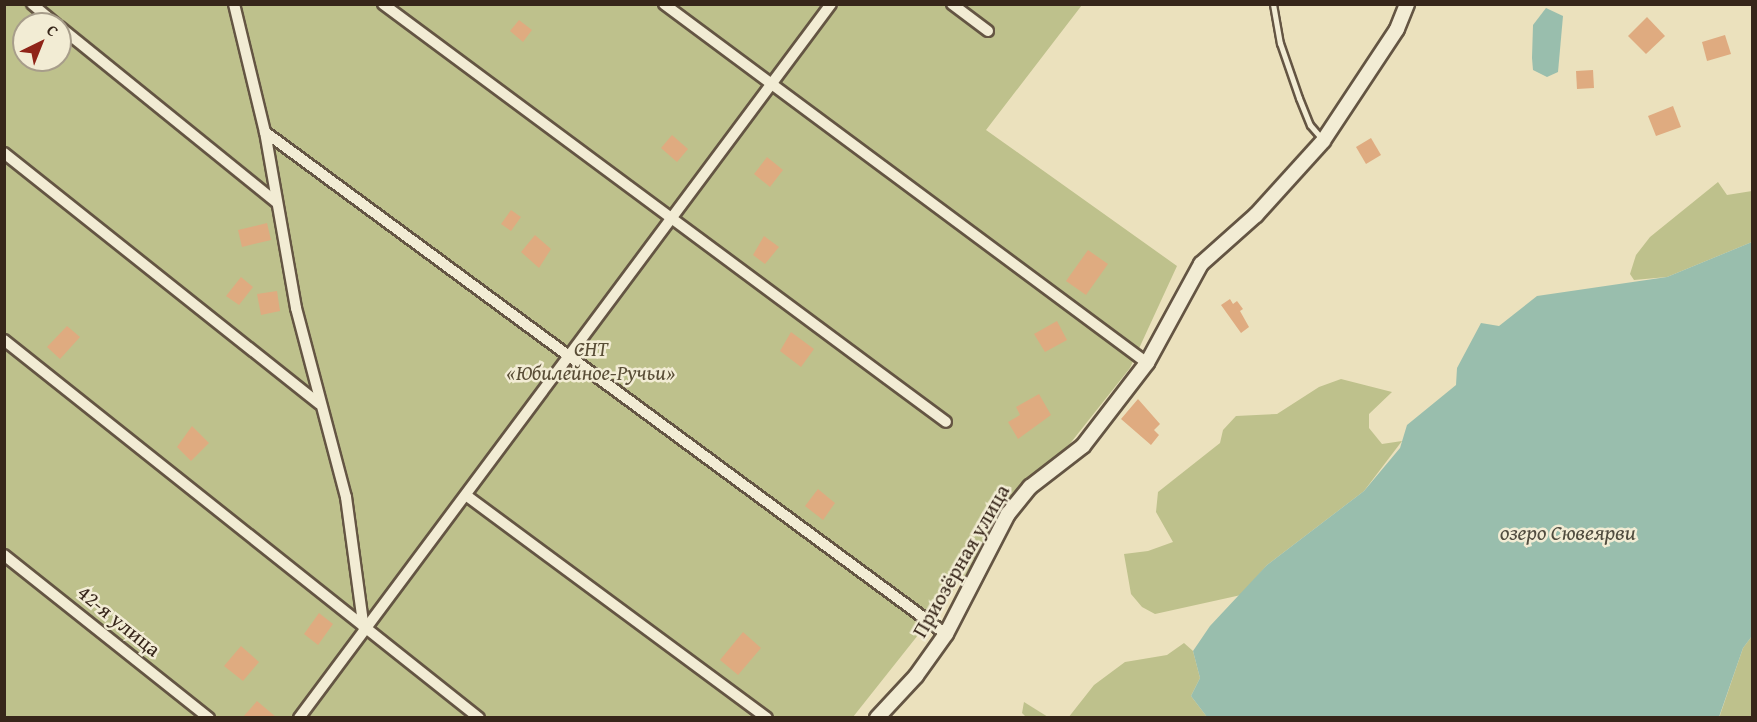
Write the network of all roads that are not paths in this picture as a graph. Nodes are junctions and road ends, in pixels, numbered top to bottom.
1 (234, 4) edge
2 (383, 4) edge
3 (664, 4) edge
4 (831, 4) edge
5 (952, 4) edge
6 (1273, 4) edge
7 (1407, 4) edge
8 (988, 31) dead end
9 (72, 37) edge
10 (773, 84) junction
11 (265, 132) junction
12 (1323, 141) junction
13 (4, 153) edge
14 (276, 202) junction
15 (672, 221) junction
16 (4, 340) edge
17 (568, 357) junction
18 (1147, 363) junction
19 (319, 404) junction
20 (946, 422) dead end
21 (467, 496) junction
22 (4, 555) edge
23 (364, 630) junction
24 (946, 634) junction
25 (209, 717) edge
26 (299, 717) edge
27 (479, 717) edge
28 (768, 717) edge
29 (877, 717) edge

1 - 11 street
2 - 15 street
3 - 10 street
4 - 10 street
5 - 8 street
6 - 12 lane
7 - 12 street, Приозёрная улица
9 - 14 street
10 - 15 street
10 - 18 street
11 - 14 street
11 - 17 street
12 - 18 street, Приозёрная улица
13 - 19 street
14 - 19 street
15 - 17 street
15 - 20 street
16 - 23 street
17 - 21 street
17 - 24 street
18 - 24 street, Приозёрная улица
19 - 23 street
21 - 23 street
21 - 28 street
22 - 25 street, 42-я улица
23 - 26 street
23 - 27 street
24 - 29 street, Приозёрная улица

